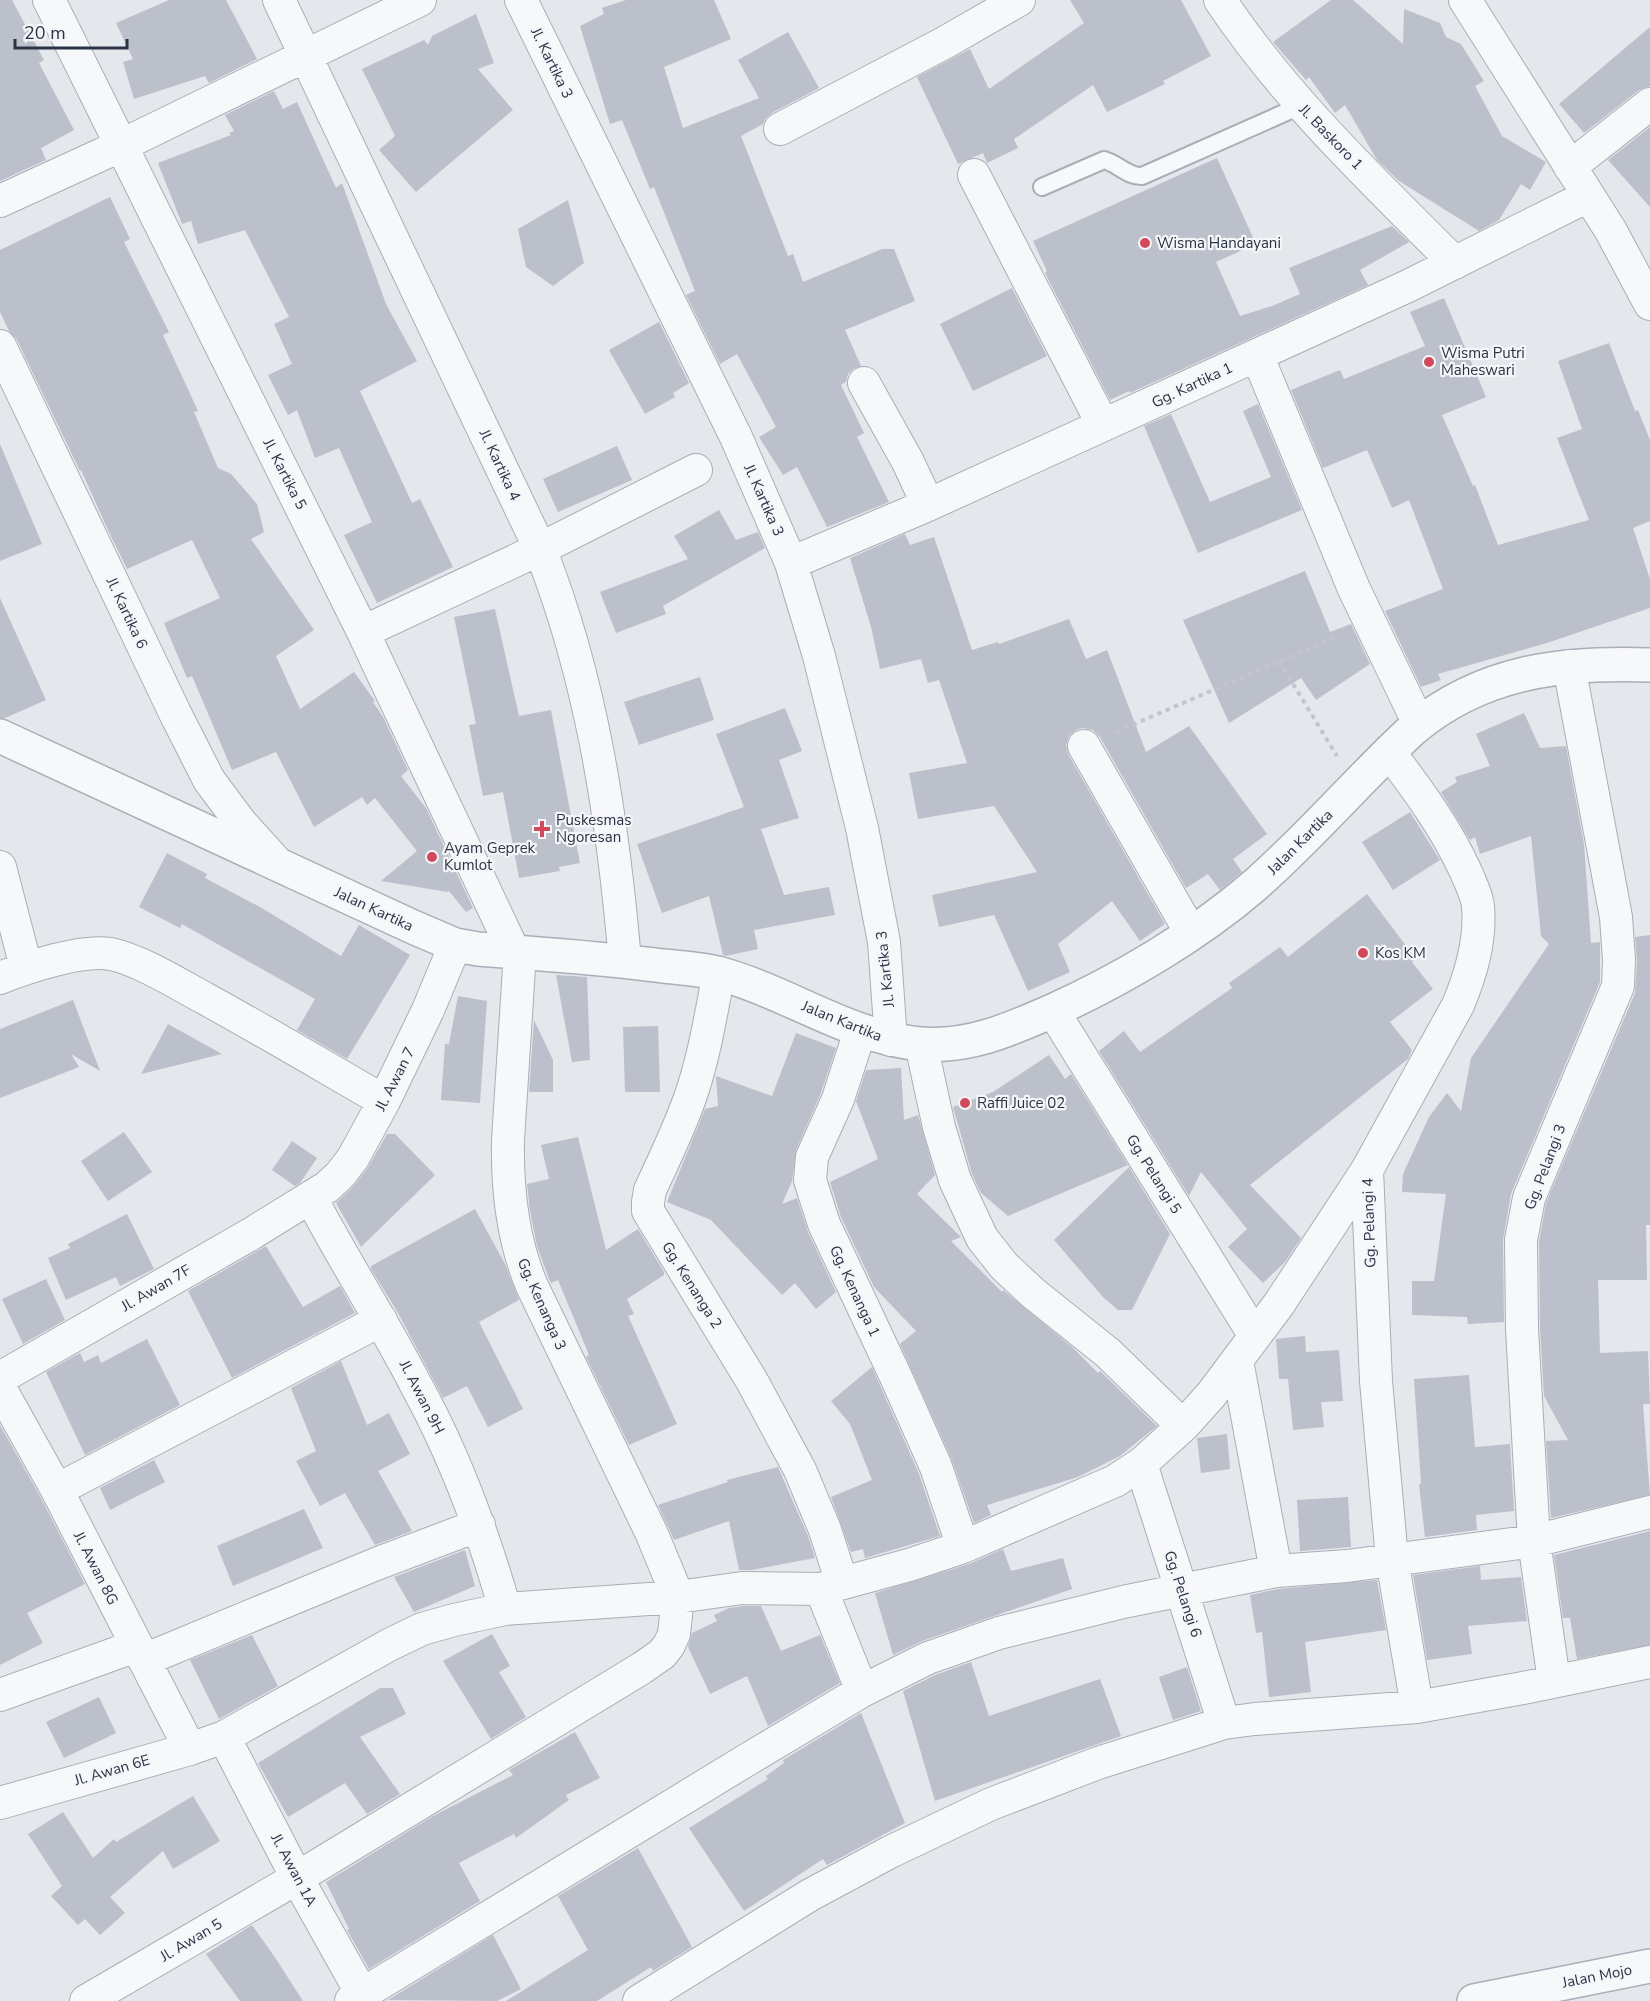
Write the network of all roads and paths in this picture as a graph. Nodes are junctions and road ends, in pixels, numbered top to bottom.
1 (49, 0) edge
2 (279, 0) edge
3 (420, 0) edge
4 (521, 0) edge
5 (1018, 0) edge
6 (1220, 0) edge
7 (1465, 0) edge
8 (306, 56) junction
9 (1650, 104) edge
10 (1300, 106) junction
11 (780, 129) dead end
12 (120, 146) junction
13 (1570, 167) junction
14 (974, 175) dead end
15 (1042, 187) dead end
16 (1588, 196) junction
17 (0, 201) edge
18 (1455, 263) junction
19 (1650, 304) edge
20 (0, 346) edge
21 (1257, 355) junction
22 (864, 382) dead end
23 (1103, 425) junction
24 (696, 470) dead end
25 (928, 505) junction
26 (540, 549) junction
27 (791, 563) junction
28 (363, 632) junction
29 (1344, 633) dead end
30 (1279, 661) junction
31 (1650, 665) edge
32 (1569, 666) junction
33 (1419, 724) junction
34 (0, 736) edge
35 (1084, 746) joint
36 (1389, 752) junction
37 (1353, 789) junction
38 (278, 864) junction
39 (0, 867) edge
40 (1191, 933) junction
41 (455, 945) junction
42 (517, 952) junction
43 (626, 961) junction
44 (13, 972) edge
45 (718, 973) junction
46 (1053, 1011) junction
47 (891, 1038) junction
48 (384, 1101) junction
49 (1367, 1170) junction
50 (311, 1197) junction
51 (381, 1320) junction
52 (1246, 1349) junction
53 (0, 1378) edge
54 (0, 1388) edge
55 (1183, 1426) junction
56 (1141, 1464) junction
57 (57, 1490) junction
58 (1650, 1512) edge
59 (479, 1525) junction
60 (1534, 1541) junction
61 (963, 1547) junction
62 (1392, 1559) junction
63 (1276, 1571) junction
64 (831, 1586) junction
65 (1182, 1590) junction
66 (678, 1597) junction
67 (505, 1610) junction
68 (140, 1653) junction
69 (1650, 1662) edge
70 (1554, 1681) junction
71 (862, 1691) junction
72 (0, 1695) edge
73 (1417, 1707) junction
74 (1224, 1723) junction
75 (224, 1737) junction
76 (190, 1749) junction
77 (0, 1803) edge
78 (297, 1878) junction
79 (1650, 1965) edge
80 (360, 1999) edge
81 (86, 2001) edge
82 (639, 2001) edge
83 (1474, 2001) edge

1 - 12 street, Jl. Kartika 5
2 - 8 street, Jl. Kartika 4
3 - 8 street
4 - 27 street, Jl. Kartika 3
5 - 11 street
6 - 10 street, Jl. Baskoro 1
7 - 13 street
8 - 12 street
8 - 26 street, Jl. Kartika 4
9 - 13 street
10 - 15 lane
10 - 18 street, Jl. Baskoro 1
12 - 17 street
12 - 28 street, Jl. Kartika 5
13 - 16 street
14 - 23 street
16 - 18 street, Gg. Kartika 1
16 - 19 street
18 - 21 street, Gg. Kartika 1
20 - 38 street, Jl. Kartika 6
21 - 23 street, Gg. Kartika 1
21 - 33 street
22 - 25 street
23 - 25 street, Gg. Kartika 1
24 - 26 street
25 - 27 street, Gg. Kartika 1
26 - 28 street
26 - 43 street, Jl. Kartika 4
27 - 47 street, Jl. Kartika 3
28 - 42 street, Jl. Kartika 5
29 - 30 path
30 - 35 path
30 - 37 path
31 - 32 street, Jalan Kartika
32 - 33 street, Jalan Kartika
32 - 60 street, Gg. Pelangi 3
33 - 36 street, Jalan Kartika
34 - 38 street, Jalan Kartika
35 - 40 street
36 - 37 street, Jalan Kartika
36 - 49 street, Gg. Pelangi 4
37 - 40 street, Jalan Kartika
38 - 41 street, Jalan Kartika
39 - 44 street
40 - 46 street, Jalan Kartika
41 - 42 street, Jalan Kartika
41 - 48 street, Jl. Awan 7
42 - 43 street, Jalan Kartika
42 - 66 street, Gg. Kenanga 3
43 - 45 street, Jalan Kartika
44 - 48 street
45 - 47 street, Jalan Kartika
45 - 64 street, Gg. Kenanga 2
46 - 47 street, Jalan Kartika
46 - 52 street, Gg. Pelangi 5
47 - 55 street
47 - 61 street, Gg. Kenanga 1
48 - 50 street, Jl. Awan 7
49 - 52 street, Jl. Awan 6E
49 - 62 street, Gg. Pelangi 4
50 - 51 street, Jl. Awan 9H
50 - 53 street, Jl. Awan 7F
51 - 57 street
51 - 59 street, Jl. Awan 9H
52 - 55 street, Jl. Awan 6E
52 - 63 street
54 - 57 street, Jl. Awan 8G
55 - 56 street, Jl. Awan 6E
56 - 61 street, Jl. Awan 6E
56 - 65 street, Gg. Pelangi 6
57 - 68 street, Jl. Awan 8G
58 - 60 street
59 - 67 street, Jl. Awan 9H
59 - 68 street
60 - 62 street
60 - 70 street, Gg. Pelangi 3
61 - 64 street, Jl. Awan 6E
62 - 63 street
62 - 73 street, Gg. Pelangi 4
63 - 65 street
64 - 66 street, Jl. Awan 6E
64 - 71 street, Gg. Kenanga 2
65 - 71 street
65 - 74 street, Gg. Pelangi 6
66 - 67 street, Jl. Awan 6E
66 - 78 street, Jl. Awan 5
67 - 75 street, Jl. Awan 6E
68 - 72 street
68 - 76 street, Jl. Awan 8G
69 - 70 street
70 - 73 street
71 - 80 street
73 - 74 street
74 - 82 street
75 - 76 street, Jl. Awan 6E
75 - 78 street, Jl. Awan 1A
76 - 77 street, Jl. Awan 6E
78 - 80 street, Jl. Awan 1A
78 - 81 street, Jl. Awan 5
79 - 83 street, Jalan Mojo

